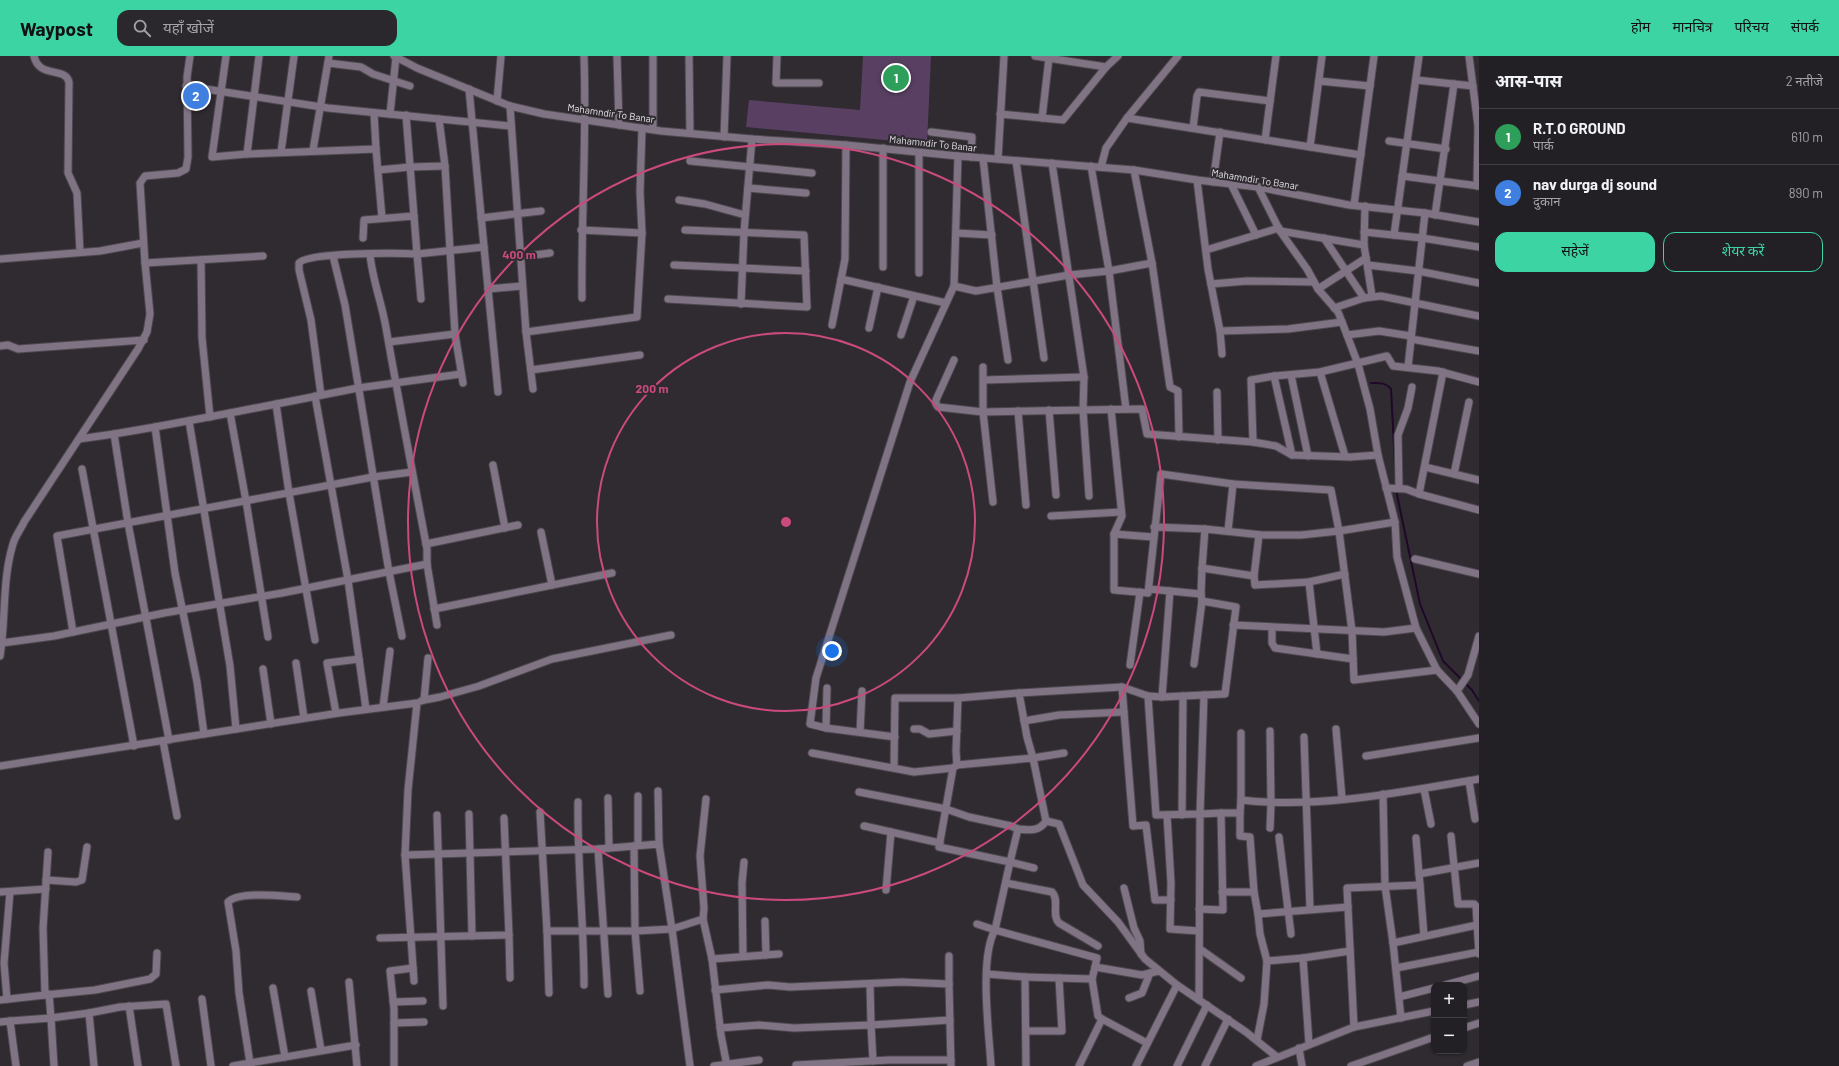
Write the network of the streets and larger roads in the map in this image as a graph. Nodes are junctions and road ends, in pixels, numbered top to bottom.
1 (34, 56) edge
2 (190, 56) edge
3 (226, 56) edge
4 (260, 56) edge
5 (294, 56) edge
6 (501, 56) edge
7 (584, 56) edge
8 (617, 56) edge
9 (653, 56) edge
10 (689, 56) edge
11 (726, 56) edge
12 (777, 56) edge
13 (1004, 56) edge
14 (1035, 56) edge
15 (1118, 56) edge
16 (1178, 56) edge
17 (1276, 56) edge
18 (1322, 56) edge
19 (1374, 56) edge
20 (1419, 56) edge
21 (1469, 56) edge
22 (395, 57) edge
23 (1049, 58) junction
24 (328, 59) edge
25 (1106, 67) junction
26 (394, 80) junction
27 (1416, 80) junction
28 (1319, 81) junction
29 (819, 83) dead end
30 (1454, 84) junction
31 (186, 86) junction
32 (410, 86) dead end
33 (1370, 86) junction
34 (1473, 86) junction
35 (469, 89) junction
36 (221, 91) junction
37 (253, 97) junction
38 (497, 101) junction
39 (1270, 101) junction
40 (286, 102) junction
41 (510, 106) junction
42 (320, 107) junction
43 (374, 112) junction
44 (390, 114) junction
45 (1000, 114) junction
46 (406, 116) junction
47 (1042, 118) junction
48 (1127, 118) junction
49 (439, 119) junction
50 (586, 120) junction
51 (473, 122) junction
52 (619, 125) junction
53 (511, 126) junction
54 (642, 128) junction
55 (1193, 128) junction
56 (653, 130) junction
57 (931, 132) dead end
58 (1220, 132) junction
59 (690, 133) junction
60 (724, 137) junction
61 (752, 139) junction
62 (1265, 140) junction
63 (1389, 141) dead end
64 (1406, 144) junction
65 (846, 145) junction
66 (1310, 147) junction
67 (883, 148) junction
68 (376, 149) junction
69 (1446, 149) junction
70 (313, 150) junction
71 (281, 152) junction
72 (919, 153) junction
73 (247, 154) junction
74 (1361, 155) junction
75 (958, 156) junction
76 (970, 157) junction
77 (983, 158) junction
78 (998, 159) junction
79 (690, 161) dead end
80 (1016, 161) junction
81 (1052, 163) junction
82 (445, 166) junction
83 (750, 166) junction
84 (1091, 166) junction
85 (410, 167) junction
86 (1101, 167) junction
87 (378, 170) junction
88 (1134, 170) junction
89 (812, 174) dead end
90 (1402, 176) junction
91 (1197, 180) junction
92 (1441, 181) junction
93 (1213, 182) junction
94 (1231, 184) junction
95 (1478, 186) edge
96 (1258, 187) junction
97 (748, 188) junction
98 (806, 193) dead end
99 (679, 200) dead end
100 (1354, 205) junction
101 (1365, 206) junction
102 (1397, 210) junction
103 (542, 211) dead end
104 (517, 213) junction
105 (1425, 213) junction
106 (745, 215) junction
107 (1435, 215) junction
108 (414, 216) junction
109 (382, 218) junction
110 (481, 218) junction
111 (1479, 222) edge
112 (581, 230) junction
113 (685, 230) dead end
114 (1280, 230) junction
115 (744, 232) junction
116 (1364, 232) junction
117 (642, 233) junction
118 (956, 233) junction
119 (992, 235) junction
120 (1256, 235) junction
121 (1394, 235) junction
122 (363, 238) dead end
123 (1324, 238) junction
124 (1422, 238) junction
125 (143, 243) junction
126 (1364, 245) junction
127 (484, 247) junction
128 (1479, 247) edge
129 (449, 250) junction
130 (1206, 250) junction
131 (80, 252) junction
132 (550, 253) dead end
133 (370, 254) junction
134 (417, 254) junction
135 (263, 256) dead end
136 (333, 256) junction
137 (520, 257) junction
138 (0, 259) edge
139 (201, 260) junction
140 (1367, 261) junction
141 (144, 263) junction
142 (1152, 263) junction
143 (674, 265) dead end
144 (883, 267) dead end
145 (742, 268) junction
146 (1346, 270) junction
147 (806, 271) junction
148 (1109, 271) junction
149 (1418, 271) junction
150 (919, 274) dead end
151 (1069, 274) junction
152 (841, 279) junction
153 (1033, 281) junction
154 (1314, 282) junction
155 (1479, 283) edge
156 (1211, 284) junction
157 (522, 286) junction
158 (954, 286) junction
159 (878, 287) junction
160 (998, 287) junction
161 (488, 289) junction
162 (1318, 289) junction
163 (914, 296) junction
164 (1372, 296) junction
165 (582, 298) dead end
166 (1364, 298) junction
167 (421, 299) dead end
168 (668, 299) dead end
169 (1414, 302) junction
170 (946, 303) junction
171 (741, 304) junction
172 (1334, 308) junction
173 (1479, 316) edge
174 (1342, 322) junction
175 (832, 325) dead end
176 (869, 328) dead end
177 (1220, 331) junction
178 (526, 332) junction
179 (455, 334) junction
180 (901, 335) dead end
181 (1347, 335) junction
182 (1411, 337) junction
183 (144, 340) junction
184 (389, 342) junction
185 (0, 346) edge
186 (1479, 351) edge
187 (1222, 354) dead end
188 (640, 355) dead end
189 (1044, 358) dead end
190 (954, 360) dead end
191 (1008, 360) dead end
192 (1358, 364) junction
193 (983, 367) dead end
194 (1408, 367) junction
195 (531, 370) junction
196 (1320, 372) junction
197 (1443, 372) junction
198 (461, 374) junction
199 (1290, 375) junction
200 (1274, 376) junction
201 (1084, 377) junction
202 (984, 380) junction
203 (1479, 382) edge
204 (396, 383) junction
205 (462, 383) dead end
206 (1412, 387) dead end
207 (358, 388) junction
208 (533, 389) dead end
209 (498, 392) dead end
210 (1217, 392) dead end
211 (318, 396) junction
212 (1469, 402) dead end
213 (276, 404) junction
214 (1126, 409) junction
215 (1049, 410) junction
216 (1083, 410) junction
217 (1111, 410) junction
218 (1018, 411) junction
219 (983, 412) junction
220 (230, 413) junction
221 (210, 417) junction
222 (189, 421) junction
223 (155, 427) junction
224 (114, 434) junction
225 (1179, 437) junction
226 (79, 440) junction
227 (1218, 440) junction
228 (1253, 442) junction
229 (1292, 455) junction
230 (1378, 455) junction
231 (1308, 456) junction
232 (1345, 456) junction
233 (493, 465) dead end
234 (1425, 467) junction
235 (82, 469) dead end
236 (412, 472) junction
237 (1454, 474) junction
238 (373, 477) junction
239 (1479, 480) edge
240 (1233, 484) junction
241 (331, 486) junction
242 (1399, 487) junction
243 (1386, 488) junction
244 (288, 493) junction
245 (1419, 494) junction
246 (1056, 495) dead end
247 (1089, 496) dead end
248 (246, 501) junction
249 (993, 502) dead end
250 (1026, 504) dead end
251 (203, 509) junction
252 (1479, 510) edge
253 (1121, 512) junction
254 (167, 516) junction
255 (1051, 516) dead end
256 (1395, 522) junction
257 (128, 523) junction
258 (518, 525) dead end
259 (1154, 527) junction
260 (505, 528) junction
261 (1205, 529) junction
262 (93, 530) junction
263 (1339, 531) junction
264 (541, 532) dead end
265 (1228, 532) junction
266 (1114, 534) junction
267 (1258, 535) junction
268 (1153, 537) junction
269 (426, 544) junction
270 (1415, 559) dead end
271 (427, 564) junction
272 (1202, 568) junction
273 (389, 572) junction
274 (612, 573) dead end
275 (1345, 574) junction
276 (1479, 574) edge
277 (1254, 576) junction
278 (348, 580) junction
279 (1309, 582) junction
280 (552, 585) junction
281 (305, 588) junction
282 (1148, 589) junction
283 (1170, 591) junction
284 (1140, 592) junction
285 (261, 596) junction
286 (1202, 598) junction
287 (220, 603) junction
288 (434, 609) junction
289 (182, 610) junction
290 (146, 617) junction
291 (110, 624) junction
292 (437, 625) dead end
293 (1233, 625) junction
294 (1272, 628) junction
295 (1416, 628) junction
296 (1314, 629) junction
297 (1352, 631) junction
298 (73, 632) junction
299 (671, 635) dead end
300 (402, 636) dead end
301 (1479, 636) edge
302 (268, 638) dead end
303 (315, 640) dead end
304 (2, 643) junction
305 (390, 651) dead end
306 (1317, 654) junction
307 (0, 656) edge
308 (428, 658) dead end
309 (359, 659) junction
310 (1354, 659) junction
311 (296, 664) dead end
312 (1194, 664) dead end
313 (1130, 665) dead end
314 (263, 669) dead end
315 (1437, 670) junction
316 (1122, 687) junction
317 (827, 688) dead end
318 (1459, 688) junction
319 (862, 691) dead end
320 (1019, 693) junction
321 (1204, 695) junction
322 (1148, 696) junction
323 (1183, 696) junction
324 (1162, 697) junction
325 (958, 698) junction
326 (424, 700) junction
327 (417, 703) junction
328 (383, 707) junction
329 (366, 709) junction
330 (1124, 712) junction
331 (336, 713) junction
332 (304, 718) junction
333 (1024, 721) junction
334 (1479, 723) edge
335 (271, 724) junction
336 (826, 728) junction
337 (236, 729) junction
338 (914, 729) dead end
339 (1336, 729) dead end
340 (957, 731) junction
341 (1270, 731) dead end
342 (860, 732) junction
343 (1241, 733) dead end
344 (204, 734) junction
345 (1304, 736) dead end
346 (895, 737) junction
347 (1479, 738) edge
348 (166, 741) junction
349 (134, 746) junction
350 (1064, 753) dead end
351 (812, 754) dead end
352 (1366, 756) dead end
353 (1033, 758) junction
354 (0, 766) edge
355 (894, 767) junction
356 (955, 767) junction
357 (1479, 779) edge
358 (1469, 781) junction
359 (1424, 789) junction
360 (658, 790) dead end
361 (859, 792) dead end
362 (1383, 794) junction
363 (638, 796) dead end
364 (608, 798) dead end
365 (1342, 798) junction
366 (706, 800) dead end
367 (1241, 800) junction
368 (578, 802) dead end
369 (1306, 803) junction
370 (1272, 804) junction
371 (946, 809) junction
372 (540, 812) dead end
373 (1221, 813) junction
374 (1240, 813) junction
375 (469, 814) dead end
376 (1200, 814) junction
377 (437, 815) dead end
378 (1167, 815) junction
379 (1182, 815) junction
380 (177, 816) dead end
381 (504, 818) dead end
382 (1475, 818) dead end
383 (1046, 822) junction
384 (1431, 824) dead end
385 (864, 826) dead end
386 (1270, 828) dead end
387 (1018, 830) junction
388 (890, 832) junction
389 (1451, 836) dead end
390 (1279, 837) dead end
391 (1416, 838) dead end
392 (940, 843) junction
393 (659, 844) junction
394 (636, 846) junction
395 (87, 847) dead end
396 (609, 848) junction
397 (542, 849) junction
398 (578, 849) junction
399 (598, 849) junction
400 (505, 850) junction
401 (48, 852) dead end
402 (469, 852) junction
403 (438, 853) junction
404 (405, 855) junction
405 (744, 862) dead end
406 (1010, 862) junction
407 (1479, 863) edge
408 (1034, 868) dead end
409 (1453, 868) junction
410 (1419, 874) junction
411 (46, 880) junction
412 (1006, 882) junction
413 (1420, 885) junction
414 (1385, 886) junction
415 (46, 888) junction
416 (1124, 888) dead end
417 (886, 890) dead end
418 (0, 892) edge
419 (10, 892) junction
420 (1222, 892) junction
421 (1254, 892) junction
422 (297, 897) dead end
423 (1171, 900) junction
424 (1348, 907) junction
425 (1200, 909) junction
426 (1310, 909) junction
427 (1288, 910) junction
428 (1258, 914) junction
429 (703, 919) junction
430 (765, 921) dead end
431 (977, 924) dead end
432 (1477, 926) junction
433 (672, 929) junction
434 (995, 930) junction
435 (546, 931) junction
436 (584, 931) junction
437 (1199, 931) junction
438 (604, 932) junction
439 (635, 932) junction
440 (1291, 934) dead end
441 (508, 935) junction
442 (472, 936) junction
443 (1424, 936) junction
444 (411, 937) junction
445 (440, 937) junction
446 (380, 938) dead end
447 (1393, 942) junction
448 (1098, 946) dead end
449 (1200, 949) junction
450 (1350, 951) junction
451 (157, 953) dead end
452 (1479, 953) edge
453 (779, 954) dead end
454 (1142, 954) junction
455 (766, 955) junction
456 (743, 956) junction
457 (949, 956) dead end
458 (1303, 958) junction
459 (712, 959) junction
460 (1267, 961) junction
461 (1095, 967) junction
462 (413, 968) junction
463 (1396, 968) junction
464 (1159, 971) junction
465 (1150, 973) junction
466 (987, 974) junction
467 (1479, 976) edge
468 (1025, 977) junction
469 (510, 978) dead end
470 (1059, 978) junction
471 (1241, 978) dead end
472 (1092, 979) junction
473 (414, 981) dead end
474 (349, 982) dead end
475 (1456, 982) edge
476 (870, 984) junction
477 (949, 984) junction
478 (1177, 984) junction
479 (584, 985) dead end
480 (273, 988) dead end
481 (1431, 989) edge
482 (715, 990) junction
483 (311, 991) dead end
484 (640, 991) dead end
485 (549, 993) dead end
486 (47, 994) junction
487 (608, 994) dead end
488 (1399, 997) junction
489 (1129, 998) dead end
490 (4, 999) edge
491 (202, 999) dead end
492 (1199, 1000) junction
493 (423, 1001) dead end
494 (393, 1002) junction
495 (1479, 1002) edge
496 (1467, 1004) edge
497 (1207, 1005) junction
498 (129, 1006) junction
499 (443, 1006) dead end
500 (1431, 1012) edge
501 (89, 1013) junction
502 (52, 1018) junction
503 (1102, 1018) junction
504 (1401, 1018) junction
505 (1228, 1019) junction
506 (950, 1020) junction
507 (10, 1021) junction
508 (0, 1022) edge
509 (424, 1022) dead end
510 (394, 1023) junction
511 (1479, 1023) edge
512 (871, 1025) junction
513 (1354, 1027) junction
514 (1467, 1027) edge
515 (720, 1028) junction
516 (1026, 1031) junction
517 (1431, 1038) edge
518 (1257, 1040) junction
519 (1147, 1043) junction
520 (1308, 1044) junction
521 (356, 1045) junction
522 (1299, 1048) junction
523 (321, 1050) junction
524 (285, 1057) junction
525 (1277, 1057) junction
526 (759, 1060) dead end
527 (873, 1061) junction
528 (1479, 1062) edge
529 (951, 1063) edge
530 (250, 1065) edge
531 (726, 1065) edge
532 (796, 1065) edge
533 (813, 1065) edge
534 (16, 1066) edge
535 (54, 1066) edge
536 (94, 1066) edge
537 (138, 1066) edge
538 (176, 1066) edge
539 (211, 1066) edge
540 (233, 1066) edge
541 (357, 1066) edge
542 (394, 1066) edge
543 (690, 1066) edge
544 (714, 1066) edge
545 (991, 1066) edge
546 (1026, 1066) edge
547 (1079, 1066) edge
548 (1136, 1066) edge
549 (1177, 1066) edge
550 (1205, 1066) edge
551 (1256, 1066) edge
552 (1302, 1066) edge
553 (1351, 1066) edge
554 (1467, 1066) edge

1 - 131 street
2 - 31 street
3 - 36 street
4 - 37 street
5 - 40 street
6 - 38 street
7 - 50 street
8 - 52 street
9 - 56 street
10 - 59 street
11 - 60 street
12 - 29 street
13 - 45 street
14 - 23 street
15 - 25 street
16 - 48 street
17 - 39 street
18 - 28 street
19 - 33 street
20 - 27 street
21 - 34 street
22 - 26 street
22 - 35 street, Mahamndir To Banar
23 - 25 street
23 - 47 street
24 - 26 street
24 - 42 street
25 - 47 street
26 - 32 street
26 - 44 street
27 - 30 street
27 - 64 street
28 - 33 street
28 - 66 street
30 - 34 street
30 - 69 street
31 - 36 street
31 - 125 street
33 - 74 street
34 - 95 street
35 - 38 street, Mahamndir To Banar
35 - 51 street
36 - 37 street
36 - 73 street
37 - 40 street
37 - 73 street
38 - 41 street, Mahamndir To Banar
39 - 55 street
39 - 62 street
40 - 42 street
40 - 71 street
41 - 50 street, Mahamndir To Banar
41 - 53 street
42 - 43 street
42 - 70 street
43 - 44 street
43 - 68 street
44 - 46 street
45 - 47 street
45 - 78 street
46 - 49 street
46 - 85 street
48 - 55 street
48 - 86 street
49 - 51 street
49 - 82 street
50 - 52 street, Mahamndir To Banar
50 - 112 street
51 - 53 street
51 - 110 street
52 - 54 street, Mahamndir To Banar
53 - 104 street
54 - 56 street, Mahamndir To Banar
54 - 117 street
55 - 58 street
56 - 59 street, Mahamndir To Banar
57 - 76 street
58 - 62 street
58 - 93 street
59 - 60 street, Mahamndir To Banar
60 - 61 street, Mahamndir To Banar
61 - 65 street, Mahamndir To Banar
61 - 83 street
62 - 66 street
63 - 64 street
64 - 69 street
64 - 90 street
65 - 67 street, Mahamndir To Banar
65 - 152 street
66 - 74 street
67 - 72 street, Mahamndir To Banar
67 - 144 street
68 - 70 street
68 - 87 street
69 - 92 street
70 - 71 street
71 - 73 street
72 - 75 street, Mahamndir To Banar
72 - 150 street
74 - 100 street
75 - 76 street, Mahamndir To Banar
75 - 118 street
76 - 77 street, Mahamndir To Banar
77 - 78 street, Mahamndir To Banar
77 - 119 street
78 - 80 street, Mahamndir To Banar
79 - 83 street
80 - 81 street, Mahamndir To Banar
80 - 153 street
81 - 84 street, Mahamndir To Banar
81 - 151 street
82 - 85 street
82 - 129 street
83 - 89 street
83 - 97 street
84 - 86 street, Mahamndir To Banar
84 - 148 street
85 - 87 street
85 - 108 street
86 - 88 street, Mahamndir To Banar
87 - 109 street
88 - 91 street, Mahamndir To Banar
88 - 142 street
90 - 92 street
90 - 102 street
91 - 93 street, Mahamndir To Banar
91 - 130 street
92 - 95 street
92 - 107 street
93 - 94 street, Mahamndir To Banar
94 - 96 street, Mahamndir To Banar
94 - 120 street
96 - 100 street, Mahamndir To Banar
96 - 114 street
97 - 98 street
97 - 106 street
99 - 106 street
100 - 101 street, Mahamndir To Banar
101 - 102 street, Mahamndir To Banar
101 - 116 street
102 - 105 street, Mahamndir To Banar
102 - 121 street
103 - 104 street
104 - 110 street
104 - 137 street
105 - 107 street, Mahamndir To Banar
105 - 124 street
106 - 115 street
107 - 111 street, Mahamndir To Banar
108 - 109 street
108 - 134 street
109 - 122 street
110 - 127 street
112 - 117 street
112 - 165 street
113 - 115 street
114 - 120 street
114 - 123 street
114 - 154 street
115 - 145 street
115 - 147 street
116 - 121 street
116 - 126 street
117 - 178 street
118 - 119 street
118 - 158 street
119 - 160 street
120 - 130 street
121 - 124 street
123 - 126 street
123 - 146 street
124 - 128 street
124 - 149 street
125 - 131 street
125 - 141 street
126 - 140 street
127 - 129 street
127 - 161 street
129 - 134 street
129 - 179 street
130 - 156 street
131 - 138 street
132 - 137 street
133 - 134 street
133 - 136 street
133 - 184 street
134 - 167 street
135 - 139 street
136 - 207 street
136 - 211 street
137 - 157 street
139 - 141 street
139 - 221 street
140 - 146 street
140 - 149 street
140 - 164 street
141 - 183 street
142 - 148 street
142 - 225 street
143 - 145 street
145 - 147 street
145 - 171 street
146 - 162 street
146 - 166 street
147 - 171 street
148 - 151 street
148 - 214 street
149 - 155 street
149 - 169 street
151 - 153 street
151 - 201 street
152 - 159 street
152 - 175 street
153 - 160 street
153 - 189 street
154 - 156 street
154 - 162 street
156 - 177 street
157 - 161 street
157 - 178 street
158 - 160 street
158 - 170 street
159 - 163 street
159 - 176 street
160 - 191 street
161 - 209 street
162 - 172 street
163 - 170 street
163 - 180 street
164 - 166 street
164 - 169 street
166 - 172 street
168 - 171 street
169 - 173 street
169 - 182 street
170 - 336 street
172 - 174 street
174 - 177 street
174 - 181 street
177 - 187 street
178 - 195 street
179 - 184 street
179 - 198 street
181 - 182 street
181 - 192 street
182 - 186 street
182 - 194 street
183 - 185 street
183 - 226 street
184 - 204 street
188 - 195 street
190 - 219 street
192 - 194 street
192 - 196 street
192 - 230 street
193 - 202 street
194 - 197 street
195 - 208 street
196 - 199 street
196 - 232 street
197 - 203 street
197 - 234 street
198 - 204 street
198 - 205 street
199 - 200 street
199 - 231 street
200 - 228 street
200 - 229 street
201 - 202 street
201 - 216 street
202 - 219 street
204 - 207 street
204 - 236 street
206 - 242 street
207 - 211 street
207 - 238 street
210 - 227 street
211 - 213 street
211 - 241 street
212 - 237 street
213 - 220 street
213 - 244 street
214 - 217 street
214 - 225 street
215 - 216 street
215 - 218 street
215 - 246 street
216 - 217 street
216 - 247 street
217 - 253 street
218 - 219 street
218 - 250 street
219 - 249 street
220 - 221 street
220 - 248 street
221 - 222 street
222 - 223 street
222 - 251 street
223 - 224 street
223 - 254 street
224 - 226 street
224 - 257 street
225 - 227 street
226 - 304 street
227 - 228 street
228 - 229 street
229 - 231 street
230 - 232 street
230 - 243 street
231 - 232 street
233 - 260 street
234 - 237 street
234 - 245 street
235 - 262 street
236 - 238 street
236 - 269 street
237 - 239 street
238 - 241 street
238 - 273 street
240 - 259 street
240 - 263 street
240 - 265 street
241 - 244 street
241 - 278 street
242 - 243 street
242 - 245 street
243 - 256 street
244 - 248 street
244 - 281 street
245 - 252 street
248 - 251 street
248 - 285 street
251 - 254 street
251 - 287 street
253 - 255 street
253 - 266 street
254 - 257 street
254 - 289 street
256 - 263 street
256 - 295 street
257 - 262 street
257 - 290 street
258 - 260 street
259 - 261 street
259 - 268 street
260 - 269 street
261 - 265 street
261 - 272 street
262 - 291 street
262 - 298 street
263 - 267 street
263 - 275 street
264 - 280 street
265 - 267 street
266 - 268 street
266 - 284 street
267 - 277 street
268 - 282 street
269 - 271 street
270 - 276 street
271 - 273 street
271 - 288 street
272 - 277 street
272 - 286 street
273 - 278 street
273 - 300 street
274 - 280 street
275 - 279 street
275 - 297 street
277 - 279 street
278 - 281 street
278 - 309 street
279 - 296 street
280 - 288 street
281 - 285 street
281 - 303 street
282 - 283 street
282 - 284 street
283 - 286 street
283 - 324 street
284 - 313 street
285 - 287 street
285 - 302 street
286 - 293 street
286 - 312 street
287 - 289 street
287 - 337 street
288 - 292 street
289 - 290 street
289 - 344 street
290 - 291 street
290 - 348 street
291 - 298 street
291 - 349 street
293 - 294 street
293 - 321 street
294 - 296 street
294 - 306 street
295 - 297 street
295 - 315 street
296 - 297 street
296 - 306 street
297 - 310 street
298 - 304 street
299 - 326 street
301 - 318 street
304 - 307 street
305 - 328 street
306 - 310 street
308 - 326 street
309 - 329 street
309 - 331 street
310 - 315 street
311 - 332 street
314 - 335 street
315 - 318 street
316 - 320 street
316 - 322 street
316 - 330 street
317 - 336 street
318 - 334 street
319 - 342 street
320 - 325 street
320 - 333 street
321 - 323 street
321 - 376 street
322 - 324 street
322 - 378 street
323 - 324 street
323 - 379 street
325 - 340 street
325 - 346 street
326 - 327 street
327 - 328 street
327 - 404 street
328 - 329 street
329 - 331 street
330 - 333 street
330 - 423 street
331 - 332 street
332 - 335 street
333 - 353 street
335 - 337 street
336 - 342 street
337 - 344 street
338 - 340 street
339 - 365 street
340 - 356 street
341 - 370 street
342 - 346 street
343 - 367 street
344 - 348 street
345 - 369 street
346 - 355 street
347 - 352 street
348 - 349 street
348 - 380 street
349 - 354 street
350 - 353 street
351 - 355 street
353 - 356 street
353 - 383 street
355 - 356 street
356 - 371 street
357 - 358 street
358 - 359 street
358 - 382 street
359 - 362 street
359 - 384 street
360 - 393 street
361 - 371 street
362 - 365 street
362 - 414 street
363 - 394 street
364 - 396 street
365 - 369 street
366 - 429 street
367 - 370 street
367 - 374 street
368 - 398 street
369 - 370 street
369 - 426 street
370 - 386 street
371 - 387 street
371 - 392 street
372 - 397 street
373 - 374 street
373 - 376 street
373 - 420 street
374 - 421 street
375 - 402 street
376 - 379 street
376 - 425 street
377 - 403 street
378 - 379 street
378 - 423 street
381 - 400 street
383 - 387 street
383 - 454 street
385 - 388 street
387 - 406 street
388 - 392 street
388 - 417 street
389 - 409 street
390 - 427 street
391 - 410 street
392 - 406 street
393 - 394 street
393 - 433 street
394 - 396 street
394 - 439 street
395 - 411 street
396 - 399 street
397 - 398 street
397 - 400 street
397 - 435 street
398 - 399 street
398 - 436 street
399 - 438 street
400 - 402 street
400 - 441 street
401 - 411 street
402 - 403 street
402 - 442 street
403 - 404 street
403 - 445 street
404 - 444 street
405 - 456 street
406 - 408 street
406 - 412 street
407 - 409 street
409 - 410 street
409 - 432 street
410 - 413 street
411 - 415 street
412 - 434 street
412 - 448 street
413 - 414 street
413 - 443 street
414 - 424 street
414 - 447 street
415 - 419 street
415 - 486 street
416 - 454 street
418 - 419 street
419 - 490 street
420 - 421 street
420 - 425 street
421 - 428 street
422 - 530 street
423 - 437 street
424 - 426 street
424 - 450 street
425 - 437 street
426 - 427 street
427 - 428 street
427 - 440 street
428 - 460 street
429 - 433 street
429 - 459 street
430 - 455 street
431 - 434 street
432 - 443 street
432 - 452 street
433 - 439 street
433 - 543 street
434 - 461 street
434 - 466 street
435 - 436 street
435 - 485 street
436 - 438 street
436 - 479 street
437 - 449 street
438 - 439 street
438 - 487 street
439 - 484 street
441 - 442 street
441 - 469 street
442 - 445 street
443 - 447 street
444 - 445 street
444 - 446 street
444 - 462 street
445 - 499 street
447 - 463 street
449 - 471 street
449 - 492 street
450 - 458 street
450 - 513 street
451 - 486 street
452 - 463 street
453 - 455 street
454 - 464 street
455 - 456 street
456 - 459 street
457 - 477 street
458 - 460 street
458 - 520 street
459 - 482 street
460 - 518 street
461 - 465 street
461 - 472 street
462 - 473 street
462 - 494 street
463 - 488 street
464 - 465 street
464 - 478 street
465 - 489 street
466 - 468 street
466 - 545 street
467 - 475 street
468 - 470 street
468 - 516 street
470 - 472 street
470 - 516 street
472 - 503 street
474 - 521 street
476 - 477 street
476 - 482 street
476 - 512 street
477 - 506 street
478 - 492 street
478 - 519 street
480 - 524 street
481 - 488 street
482 - 515 street
483 - 523 street
486 - 490 street
486 - 502 street
488 - 504 street
491 - 539 street
492 - 497 street
493 - 494 street
494 - 510 street
495 - 496 street
497 - 505 street
497 - 549 street
498 - 501 street
498 - 537 street
498 - 538 street
500 - 504 street
501 - 502 street
501 - 536 street
502 - 507 street
502 - 535 street
503 - 519 street
503 - 547 street
504 - 513 street
505 - 518 street
505 - 550 street
506 - 512 street
506 - 529 street
507 - 508 street
507 - 534 street
509 - 510 street
510 - 542 street
511 - 514 street
512 - 515 street
512 - 527 street
513 - 520 street
515 - 531 street
516 - 546 street
517 - 553 street
518 - 525 street
519 - 548 street
520 - 522 street
521 - 523 street
521 - 541 street
522 - 525 street
522 - 552 street
523 - 524 street
524 - 530 street
525 - 551 street
526 - 531 street
527 - 529 street
527 - 533 street
528 - 554 street
530 - 540 street
531 - 544 street
532 - 533 street

